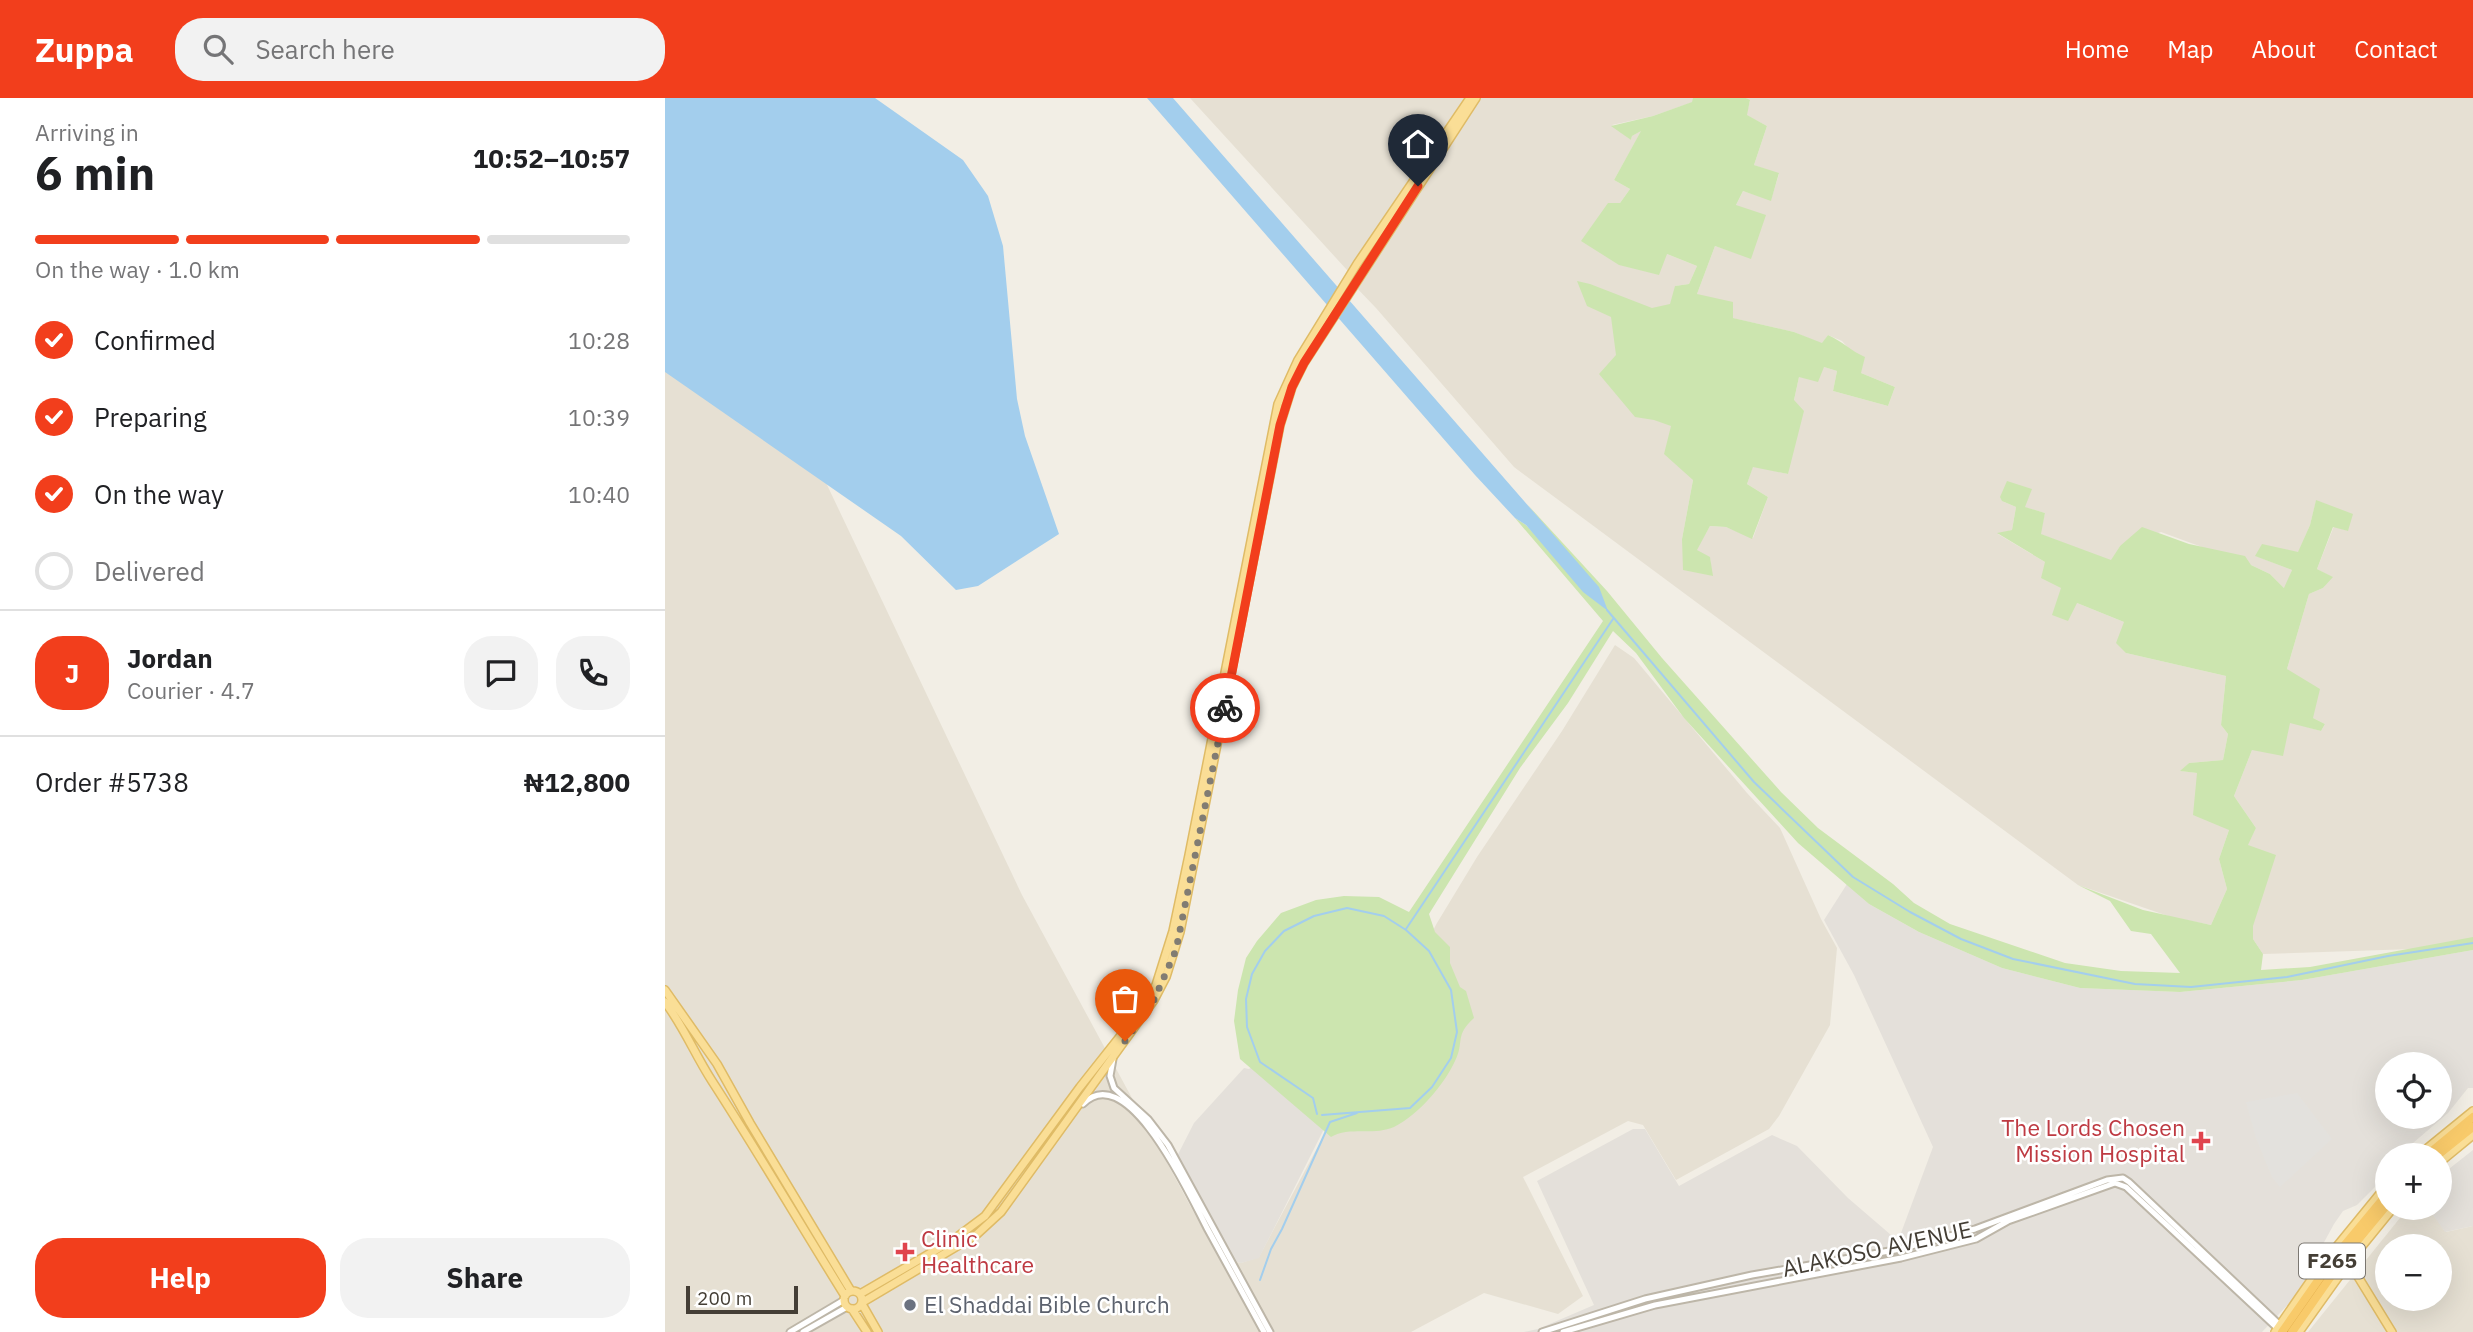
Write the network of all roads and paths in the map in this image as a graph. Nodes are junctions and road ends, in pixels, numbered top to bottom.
1 (1470, 98) edge
2 (1476, 98) edge
3 (1326, 323) junction
4 (1312, 344) junction
5 (665, 990) edge
6 (665, 1002) edge
7 (1114, 1057) junction
8 (717, 1064) junction
9 (705, 1069) junction
10 (723, 1074) junction
11 (712, 1081) junction
12 (1078, 1109) junction
13 (2473, 1111) edge
14 (2473, 1117) edge
15 (2473, 1127) edge
16 (2473, 1135) edge
17 (2434, 1143) edge
18 (2442, 1143) edge
19 (2452, 1144) edge
20 (2452, 1152) edge
21 (2375, 1198) edge
22 (2375, 1208) edge
23 (2375, 1219) edge
24 (2383, 1220) edge
25 (1975, 1229) junction
26 (1978, 1238) junction
27 (2349, 1262) junction
28 (1808, 1266) junction
29 (2322, 1268) junction
30 (1811, 1275) junction
31 (1699, 1288) junction
32 (1702, 1296) junction
33 (862, 1300) junction
34 (848, 1301) junction
35 (2279, 1329) edge
36 (790, 1332) edge
37 (803, 1332) edge
38 (867, 1332) edge
39 (878, 1332) edge
40 (1264, 1332) edge
41 (1271, 1332) edge
42 (1542, 1332) edge
43 (1563, 1332) edge
44 (2292, 1332) edge
45 (2299, 1332) edge
46 (2392, 1332) edge

1 - 3 main road
2 - 3 main road
3 - 4 main road
4 - 7 main road
4 - 33 main road
5 - 8 main road
6 - 9 main road
7 - 12 main road
7 - 41 street
8 - 9 main road
8 - 10 main road
9 - 11 main road
10 - 11 main road
10 - 34 main road
11 - 34 main road
12 - 33 main road
12 - 40 street
13 - 17 main road
14 - 18 highway
15 - 19 highway
16 - 20 main road
21 - 29 main road
22 - 29 highway, F265
23 - 44 highway, F265
24 - 27 main road
25 - 26 street
25 - 28 street, ALAKOSO AVENUE
25 - 35 street, ALAKOSO AVENUE
26 - 30 street, ALAKOSO AVENUE
26 - 35 street, ALAKOSO AVENUE
27 - 45 main road
27 - 46 main road
28 - 30 street
28 - 31 street, ALAKOSO AVENUE
29 - 35 highway, F265
30 - 32 street, ALAKOSO AVENUE
31 - 32 street
31 - 42 street, ALAKOSO AVENUE
32 - 43 street, ALAKOSO AVENUE
33 - 34 main road
33 - 34 main road
33 - 39 main road
34 - 36 street
34 - 37 street
34 - 38 main road

